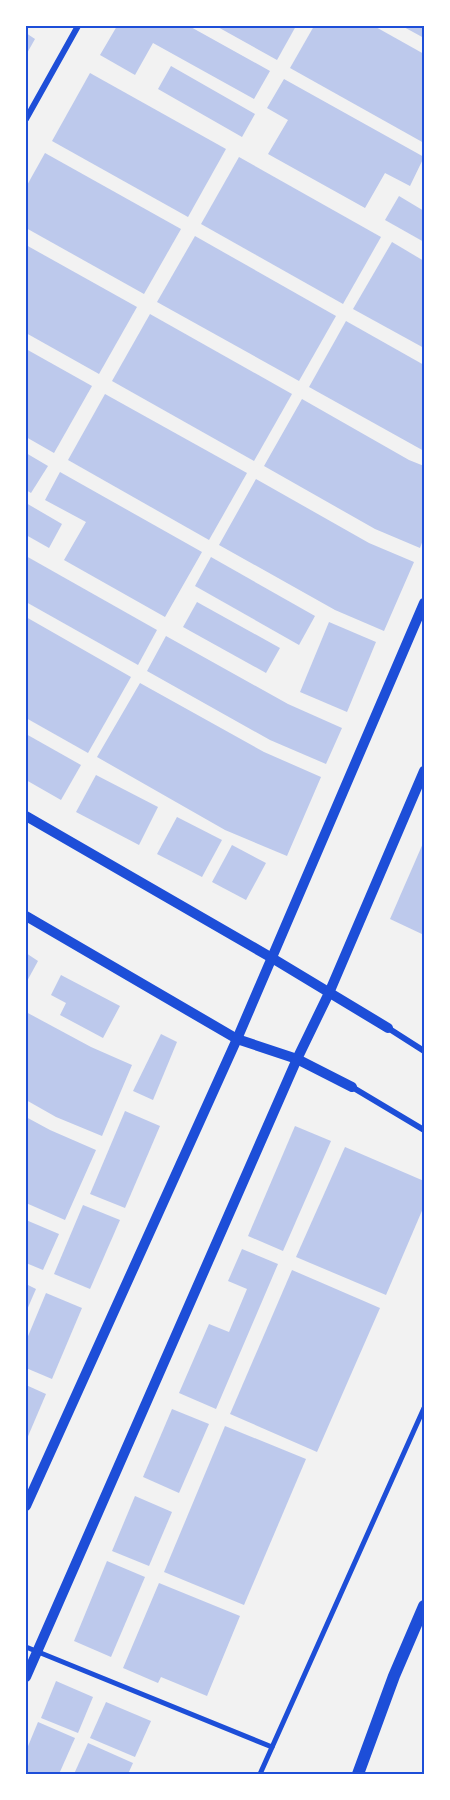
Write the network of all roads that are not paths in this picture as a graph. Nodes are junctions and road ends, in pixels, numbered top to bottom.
1 (78, 26) edge
2 (26, 119) edge
3 (424, 603) edge
4 (424, 771) edge
5 (26, 816) edge
6 (26, 916) edge
7 (272, 958) junction
8 (329, 993) junction
9 (388, 1028) joint
10 (237, 1039) junction
11 (424, 1051) edge
12 (297, 1059) junction
13 (352, 1087) joint
14 (424, 1130) edge
15 (424, 1408) edge
16 (26, 1506) edge
17 (424, 1606) edge
18 (26, 1647) edge
19 (37, 1652) junction
20 (26, 1677) edge
21 (272, 1747) junction
22 (260, 1774) edge
23 (358, 1774) edge

1 - 2 street
3 - 7 street
4 - 8 street
5 - 7 street
6 - 10 street
7 - 8 street
7 - 10 street
8 - 9 street
8 - 12 street
9 - 11 street
10 - 12 street
10 - 16 street
12 - 13 street
12 - 19 street
13 - 14 street
15 - 21 street
17 - 23 main road
18 - 19 street
19 - 20 street
19 - 21 street
21 - 22 street

